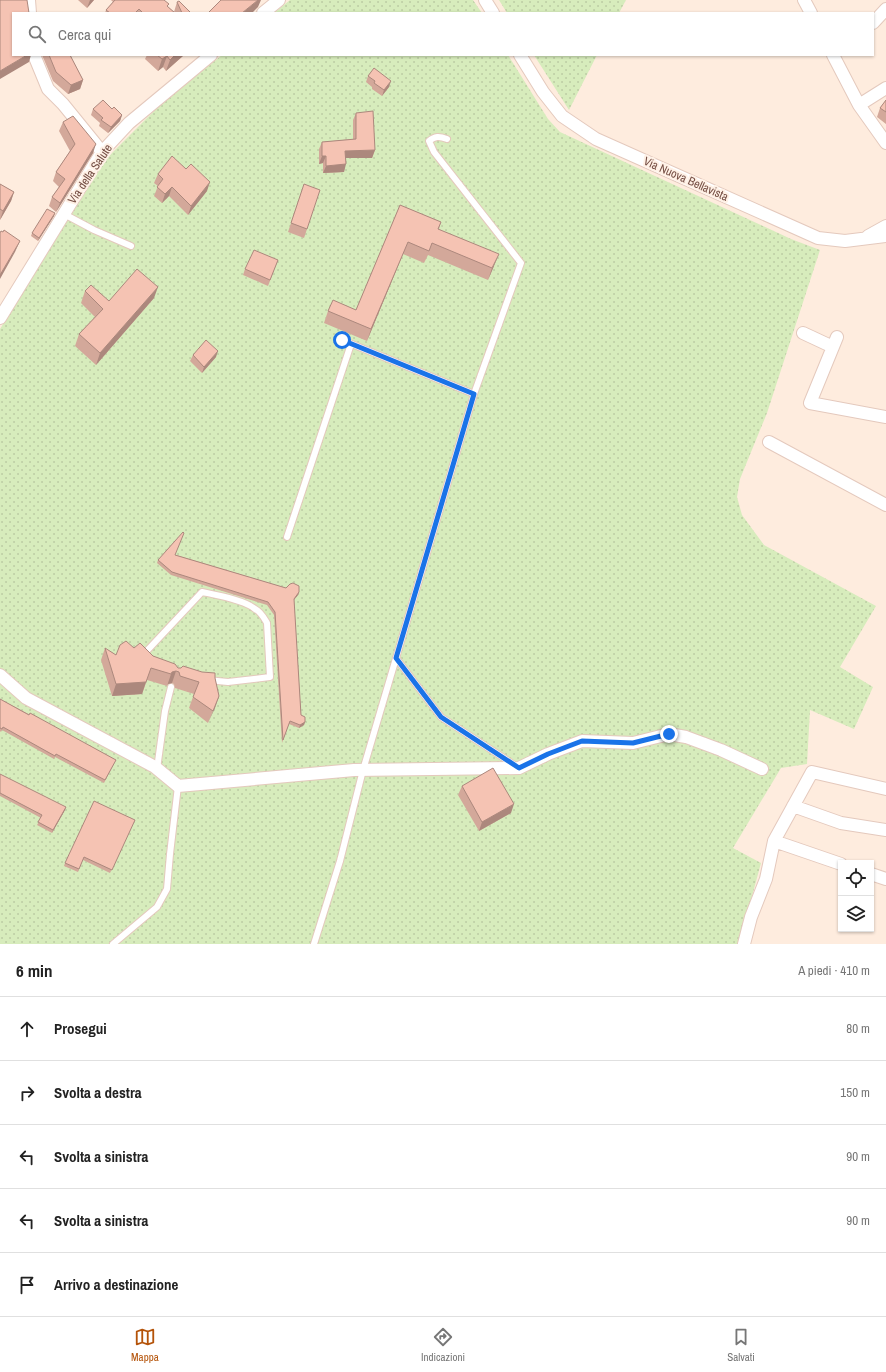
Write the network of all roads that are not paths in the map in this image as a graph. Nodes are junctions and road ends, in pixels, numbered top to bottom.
1 (29, 0) edge
2 (279, 0) edge
3 (485, 0) edge
4 (804, 0) edge
5 (886, 8) edge
6 (30, 12) edge
7 (264, 12) edge
8 (492, 12) edge
9 (810, 12) edge
10 (874, 22) edge
11 (34, 56) edge
12 (209, 56) edge
13 (521, 56) edge
14 (838, 57) edge
15 (886, 88) edge
16 (859, 105) junction
17 (447, 139) dead end
18 (886, 143) edge
19 (102, 152) junction
20 (64, 214) junction
21 (886, 226) edge
22 (886, 236) edge
23 (864, 238) junction
24 (131, 246) dead end
25 (0, 318) edge
26 (803, 333) dead end
27 (342, 340) dead end
28 (351, 344) junction
29 (474, 394) junction
30 (886, 418) edge
31 (769, 442) dead end
32 (886, 504) edge
33 (287, 537) dead end
34 (396, 658) junction
35 (147, 660) edge
36 (0, 675) edge
37 (204, 679) edge
38 (171, 687) edge
39 (519, 768) junction
40 (157, 769) junction
41 (762, 769) dead end
42 (363, 770) junction
43 (178, 786) junction
44 (886, 789) edge
45 (793, 806) junction
46 (886, 830) edge
47 (774, 841) junction
48 (838, 863) edge
49 (874, 875) edge
50 (886, 879) edge
51 (113, 944) edge
52 (314, 944) edge
53 (744, 944) edge

1 - 6 street
2 - 7 street
3 - 8 street
4 - 9 street
5 - 10 street
11 - 19 street
12 - 19 street, Via della Salute
13 - 23 street, Via Nuova Bellavista
14 - 16 street
15 - 16 street
16 - 18 street
17 - 29 lane
19 - 20 street, Via della Salute
20 - 24 lane
20 - 25 street, Via della Salute
21 - 23 street
22 - 23 street, Via Nuova Bellavista
26 - 30 street
27 - 28 lane
28 - 29 lane
28 - 33 lane
29 - 34 lane
31 - 32 street
34 - 39 lane
34 - 42 lane
35 - 37 lane
36 - 40 street
38 - 40 lane
39 - 41 street
39 - 42 street
40 - 43 street
42 - 43 street
42 - 52 lane
43 - 51 lane
44 - 45 street
45 - 46 street
45 - 47 street
47 - 48 street
47 - 53 street
49 - 50 street

